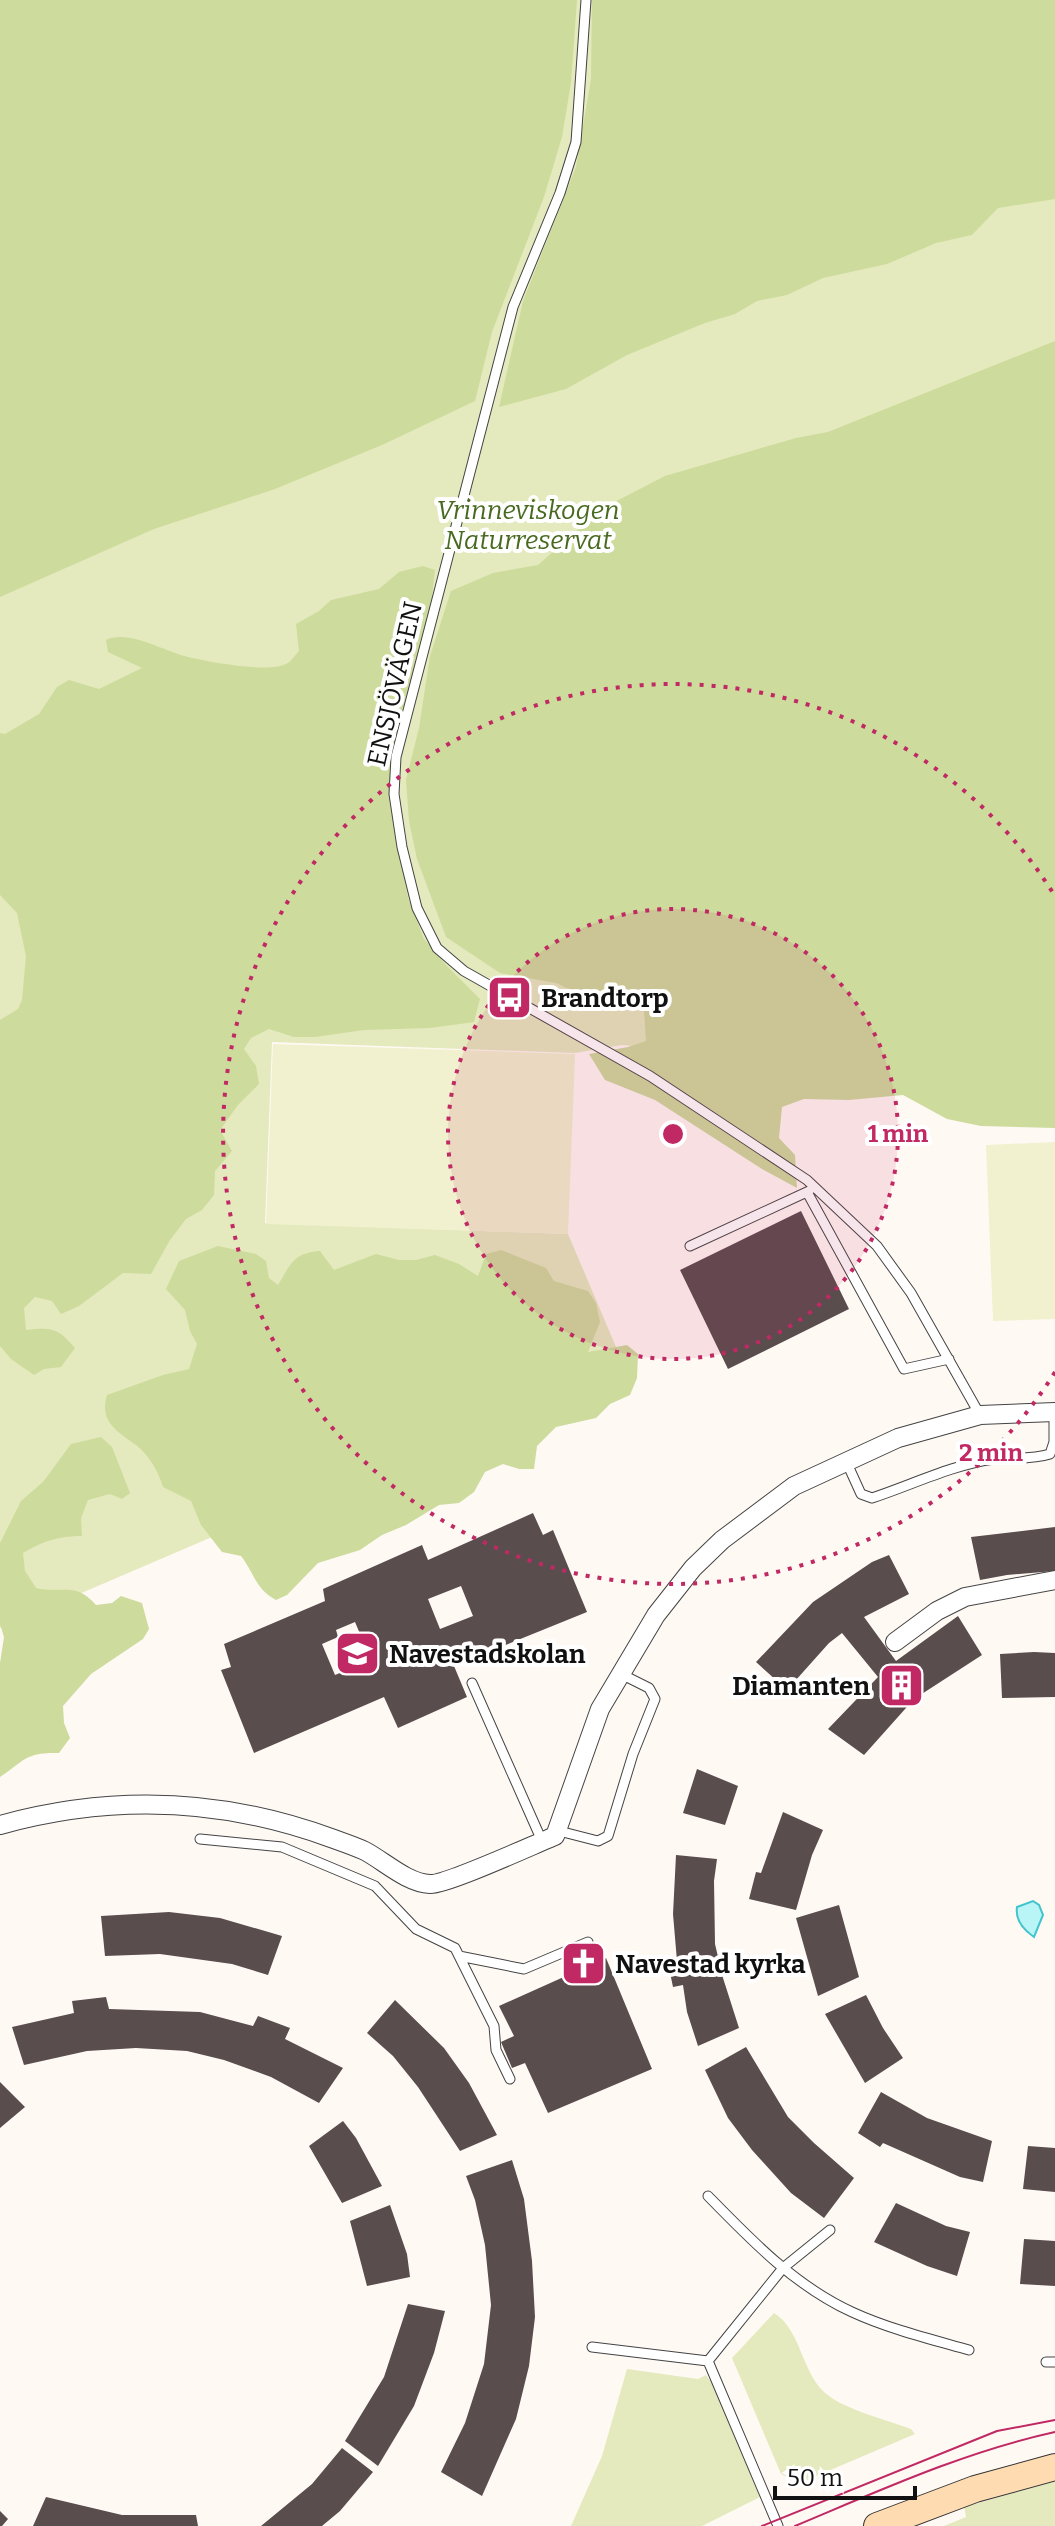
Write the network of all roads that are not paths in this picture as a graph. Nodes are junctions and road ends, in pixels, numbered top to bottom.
1 (586, 0) edge
2 (812, 1190) junction
3 (690, 1246) dead end
4 (949, 1359) junction
5 (1055, 1412) edge
6 (980, 1415) junction
7 (846, 1461) junction
8 (1055, 1580) edge
9 (895, 1642) dead end
10 (621, 1674) junction
11 (472, 1683) dead end
12 (0, 1825) edge
13 (559, 1831) junction
14 (200, 1839) dead end
15 (542, 1841) junction
16 (588, 1942) dead end
17 (459, 1956) junction
18 (510, 2079) dead end
19 (708, 2196) dead end
20 (830, 2230) dead end
21 (783, 2268) junction
22 (592, 2347) dead end
23 (969, 2350) dead end
24 (708, 2361) junction
25 (1055, 2467) edge
26 (778, 2526) edge
27 (877, 2526) edge

1 - 2 lane, ENSJÖVÄGEN
2 - 3 lane
2 - 4 lane, ENSJÖVÄGEN
2 - 4 lane
4 - 6 lane, ENSJÖVÄGEN
5 - 6 street
5 - 7 lane
6 - 7 street
7 - 10 street
8 - 9 street
10 - 13 street
10 - 13 lane
11 - 15 lane
12 - 15 street
13 - 15 street
14 - 17 lane
16 - 17 lane
17 - 18 lane
19 - 21 lane
20 - 21 lane
21 - 23 lane
21 - 24 lane
22 - 24 lane
24 - 26 lane
25 - 27 street

